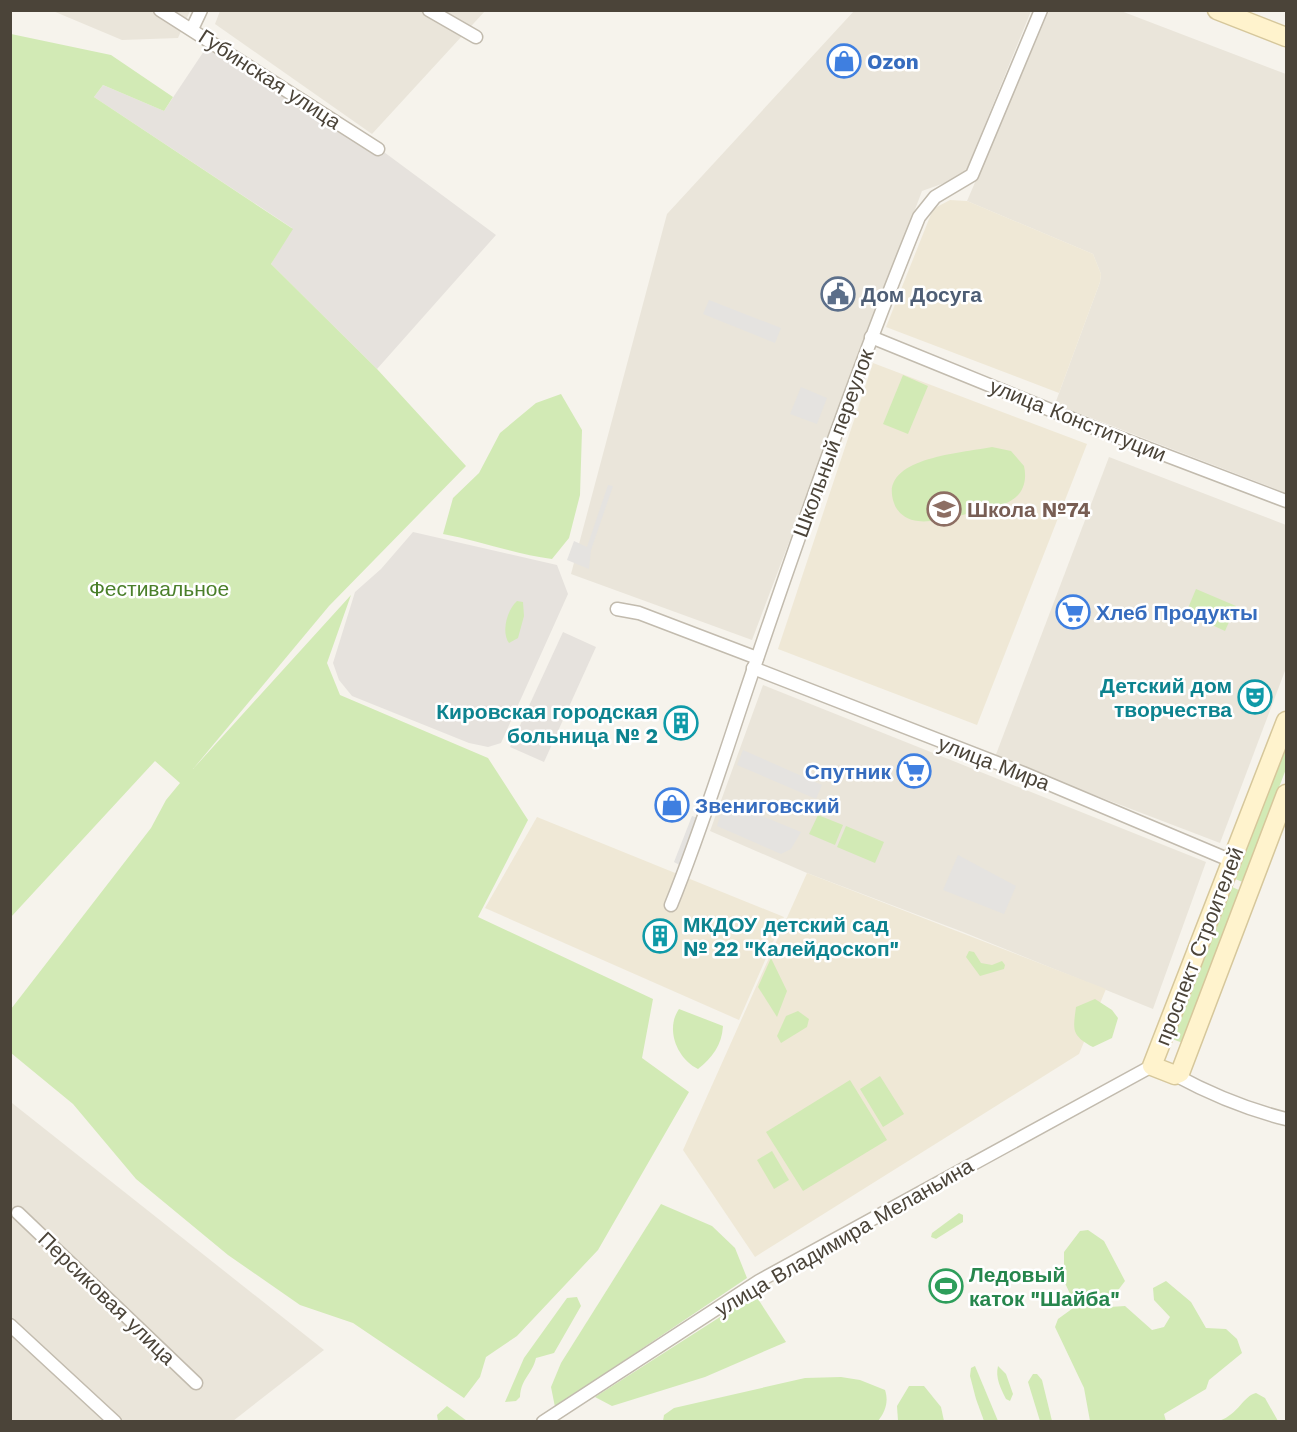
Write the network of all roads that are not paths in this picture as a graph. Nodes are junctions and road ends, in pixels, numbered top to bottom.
1 (160, 10) edge
2 (201, 10) edge
3 (429, 10) edge
4 (1041, 10) edge
5 (1217, 10) edge
6 (192, 29) junction
7 (476, 37) dead end
8 (1287, 37) edge
9 (378, 149) dead end
10 (871, 338) junction
11 (1287, 501) edge
12 (617, 609) dead end
13 (755, 663) junction
14 (1287, 721) edge
15 (1287, 794) edge
16 (1232, 861) junction
17 (671, 905) dead end
18 (1152, 1066) junction
19 (1175, 1075) junction
20 (1287, 1119) edge
21 (18, 1213) dead end
22 (10, 1325) edge
23 (196, 1383) dead end
24 (115, 1422) edge
25 (543, 1422) edge

1 - 6 street, Губинская улица
2 - 6 street
3 - 7 street
4 - 10 street, Школьный переулок
5 - 8 street
6 - 9 street, Губинская улица
10 - 11 street, улица Конституции
10 - 13 street, Школьный переулок
12 - 13 street, улица Мира
13 - 16 street, улица Мира
13 - 17 street, Школьный переулок
14 - 16 street, проспект Строителей
15 - 19 street, проспект Строителей
16 - 18 street, проспект Строителей
18 - 19 street, проспект Строителей
18 - 25 street, улица Владимира Меланьина
19 - 20 street
21 - 23 street, Персиковая улица
22 - 24 street

